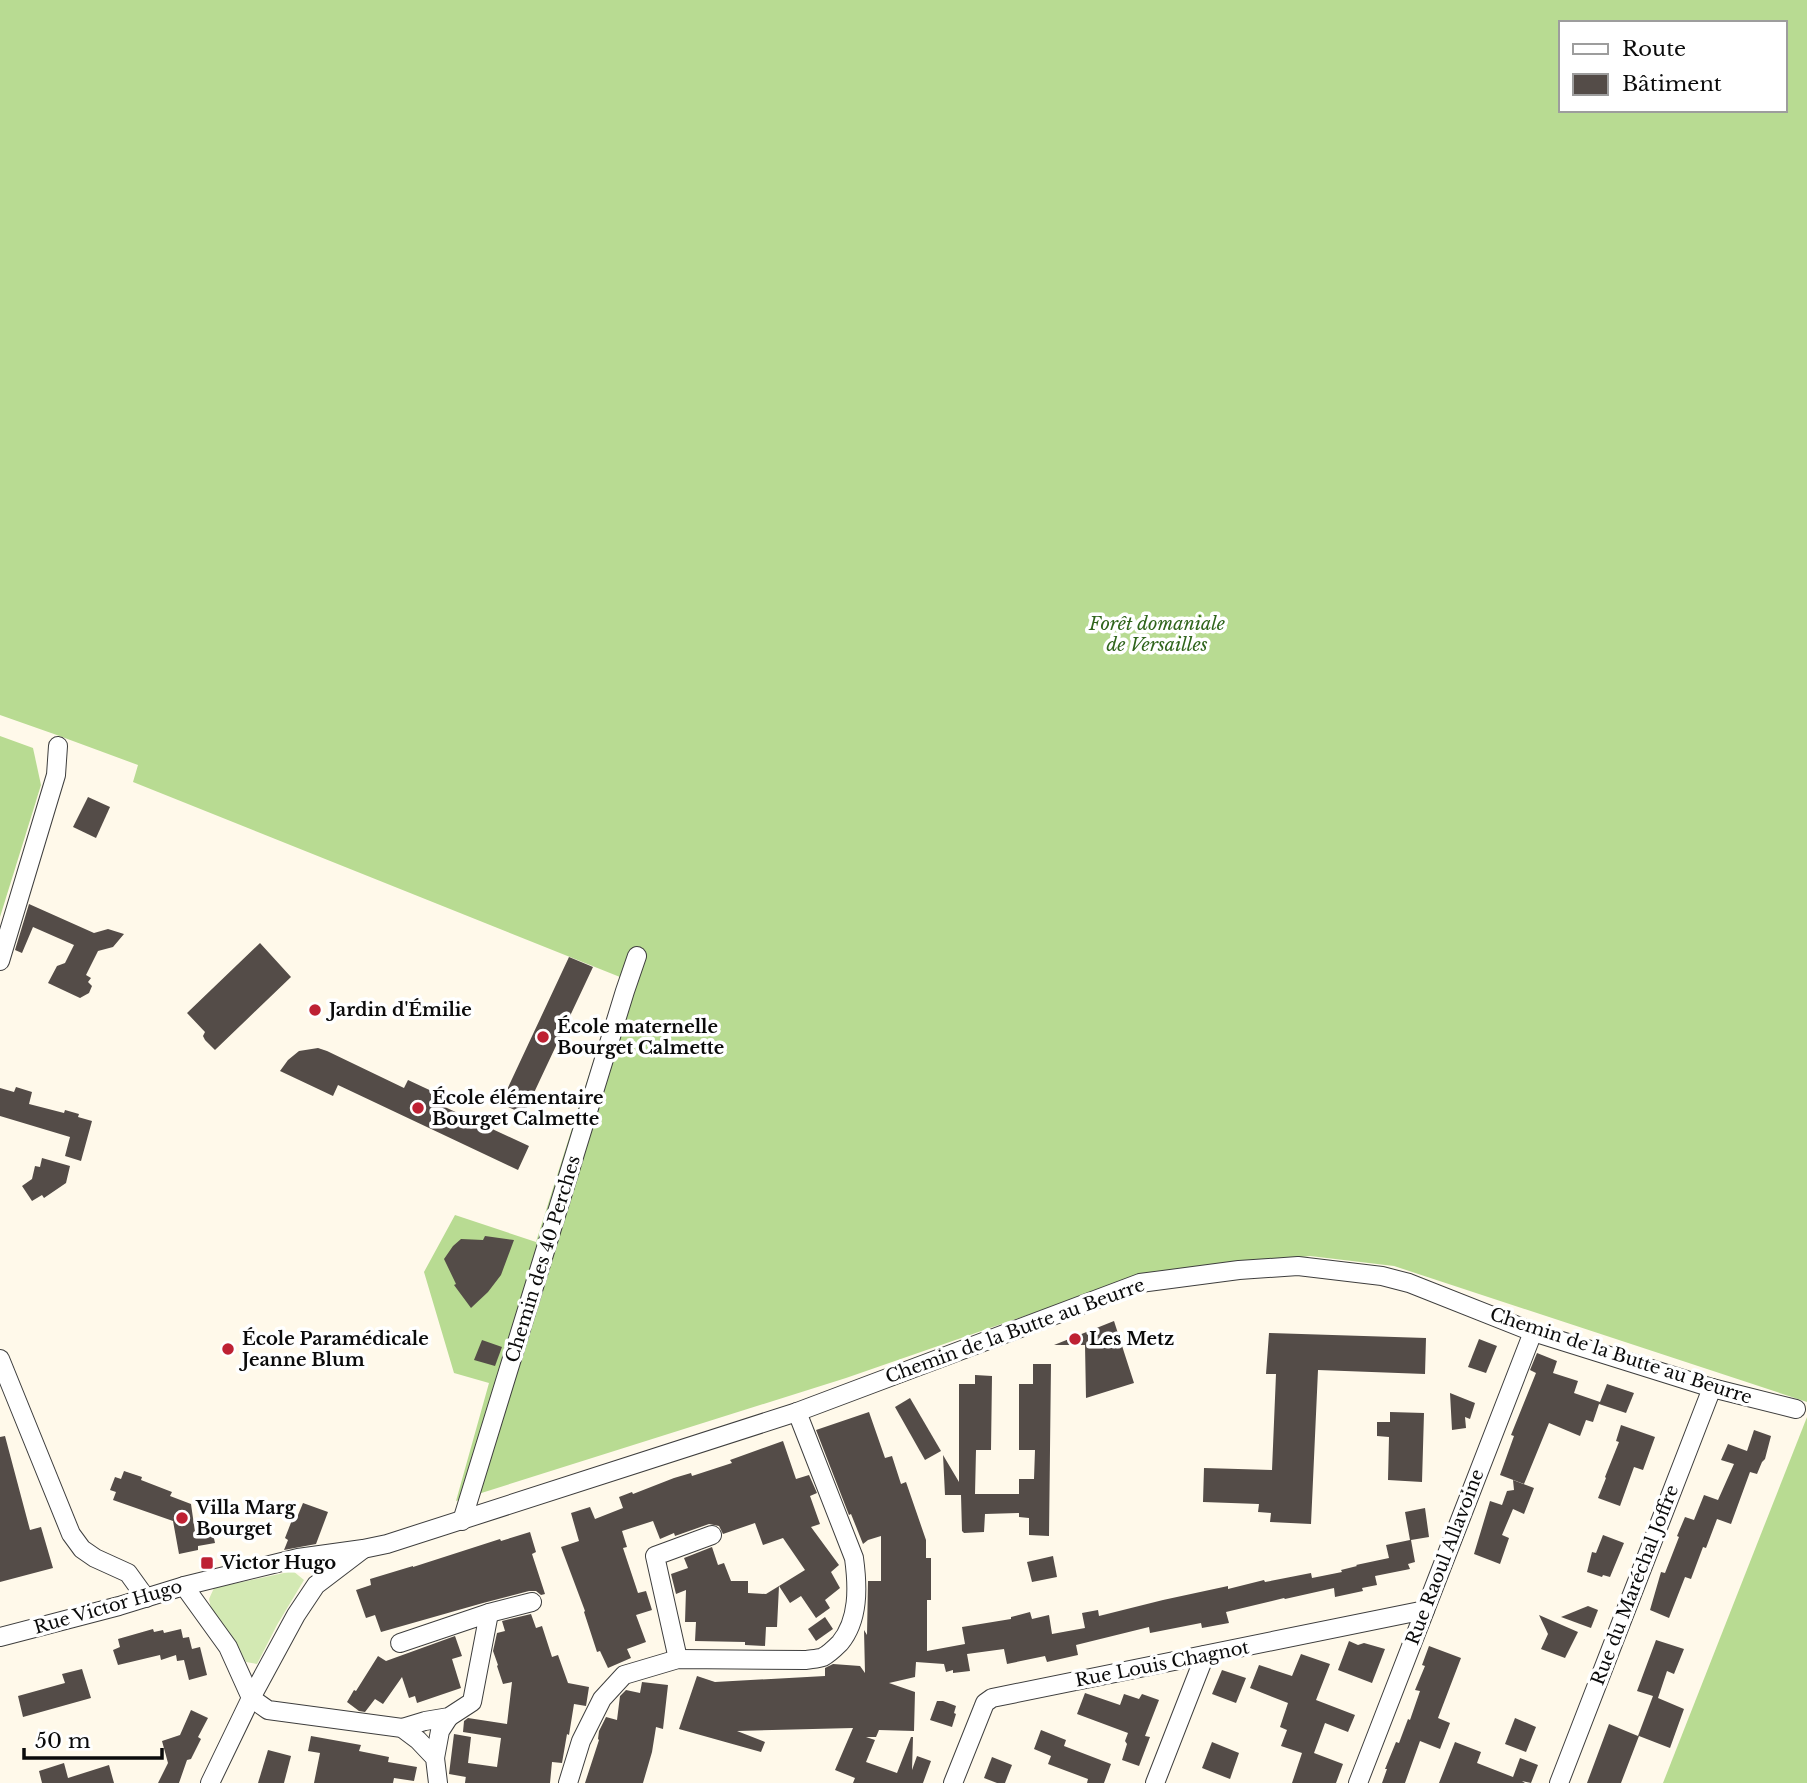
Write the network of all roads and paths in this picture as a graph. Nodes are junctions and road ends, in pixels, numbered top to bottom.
1 (58, 746) dead end
2 (637, 956) dead end
3 (0, 961) edge
4 (1532, 1332) junction
5 (0, 1359) edge
6 (1712, 1388) junction
7 (1796, 1409) dead end
8 (797, 1412) junction
9 (462, 1521) junction
10 (712, 1535) dead end
11 (363, 1549) junction
12 (298, 1558) junction
13 (184, 1586) junction
14 (316, 1586) junction
15 (146, 1598) junction
16 (532, 1602) dead end
17 (1425, 1610) junction
18 (489, 1614) junction
19 (0, 1637) edge
20 (400, 1643) dead end
21 (1205, 1655) junction
22 (678, 1659) junction
23 (251, 1698) junction
24 (449, 1717) junction
25 (401, 1728) junction
26 (435, 1758) junction
27 (209, 1783) edge
28 (438, 1783) edge
29 (568, 1783) edge
30 (953, 1783) edge
31 (1155, 1783) edge
32 (1358, 1783) edge
33 (1559, 1783) edge

1 - 3 street
2 - 9 street, Chemin des 40 Perches
4 - 6 street, Chemin de la Butte au Beurre
4 - 8 street, Chemin de la Butte au Beurre
4 - 17 street, Rue Raoul Allavoine
5 - 15 street
6 - 7 street, Chemin de la Butte au Beurre
6 - 33 street, Rue du Maréchal Joffre
8 - 9 street, Chemin de la Butte au Beurre
8 - 22 street
9 - 11 street, Chemin de la Butte au Beurre
10 - 22 street
11 - 12 street, Chemin de la Butte au Beurre
11 - 14 street, Chemin de la Butte au Beurre
12 - 13 street, Rue Victor Hugo
12 - 14 street
13 - 15 street, Rue Victor Hugo
13 - 23 street
14 - 23 street, Chemin de la Butte au Beurre
15 - 19 street, Rue Victor Hugo
16 - 18 street
17 - 21 street, Rue Louis Chagnot
17 - 32 street, Rue Raoul Allavoine
18 - 20 street
18 - 24 street
21 - 30 street, Rue Louis Chagnot
21 - 31 street
22 - 29 street
23 - 25 street
23 - 27 street, Chemin de la Butte au Beurre
24 - 25 street
24 - 26 street
25 - 26 street
26 - 28 street

